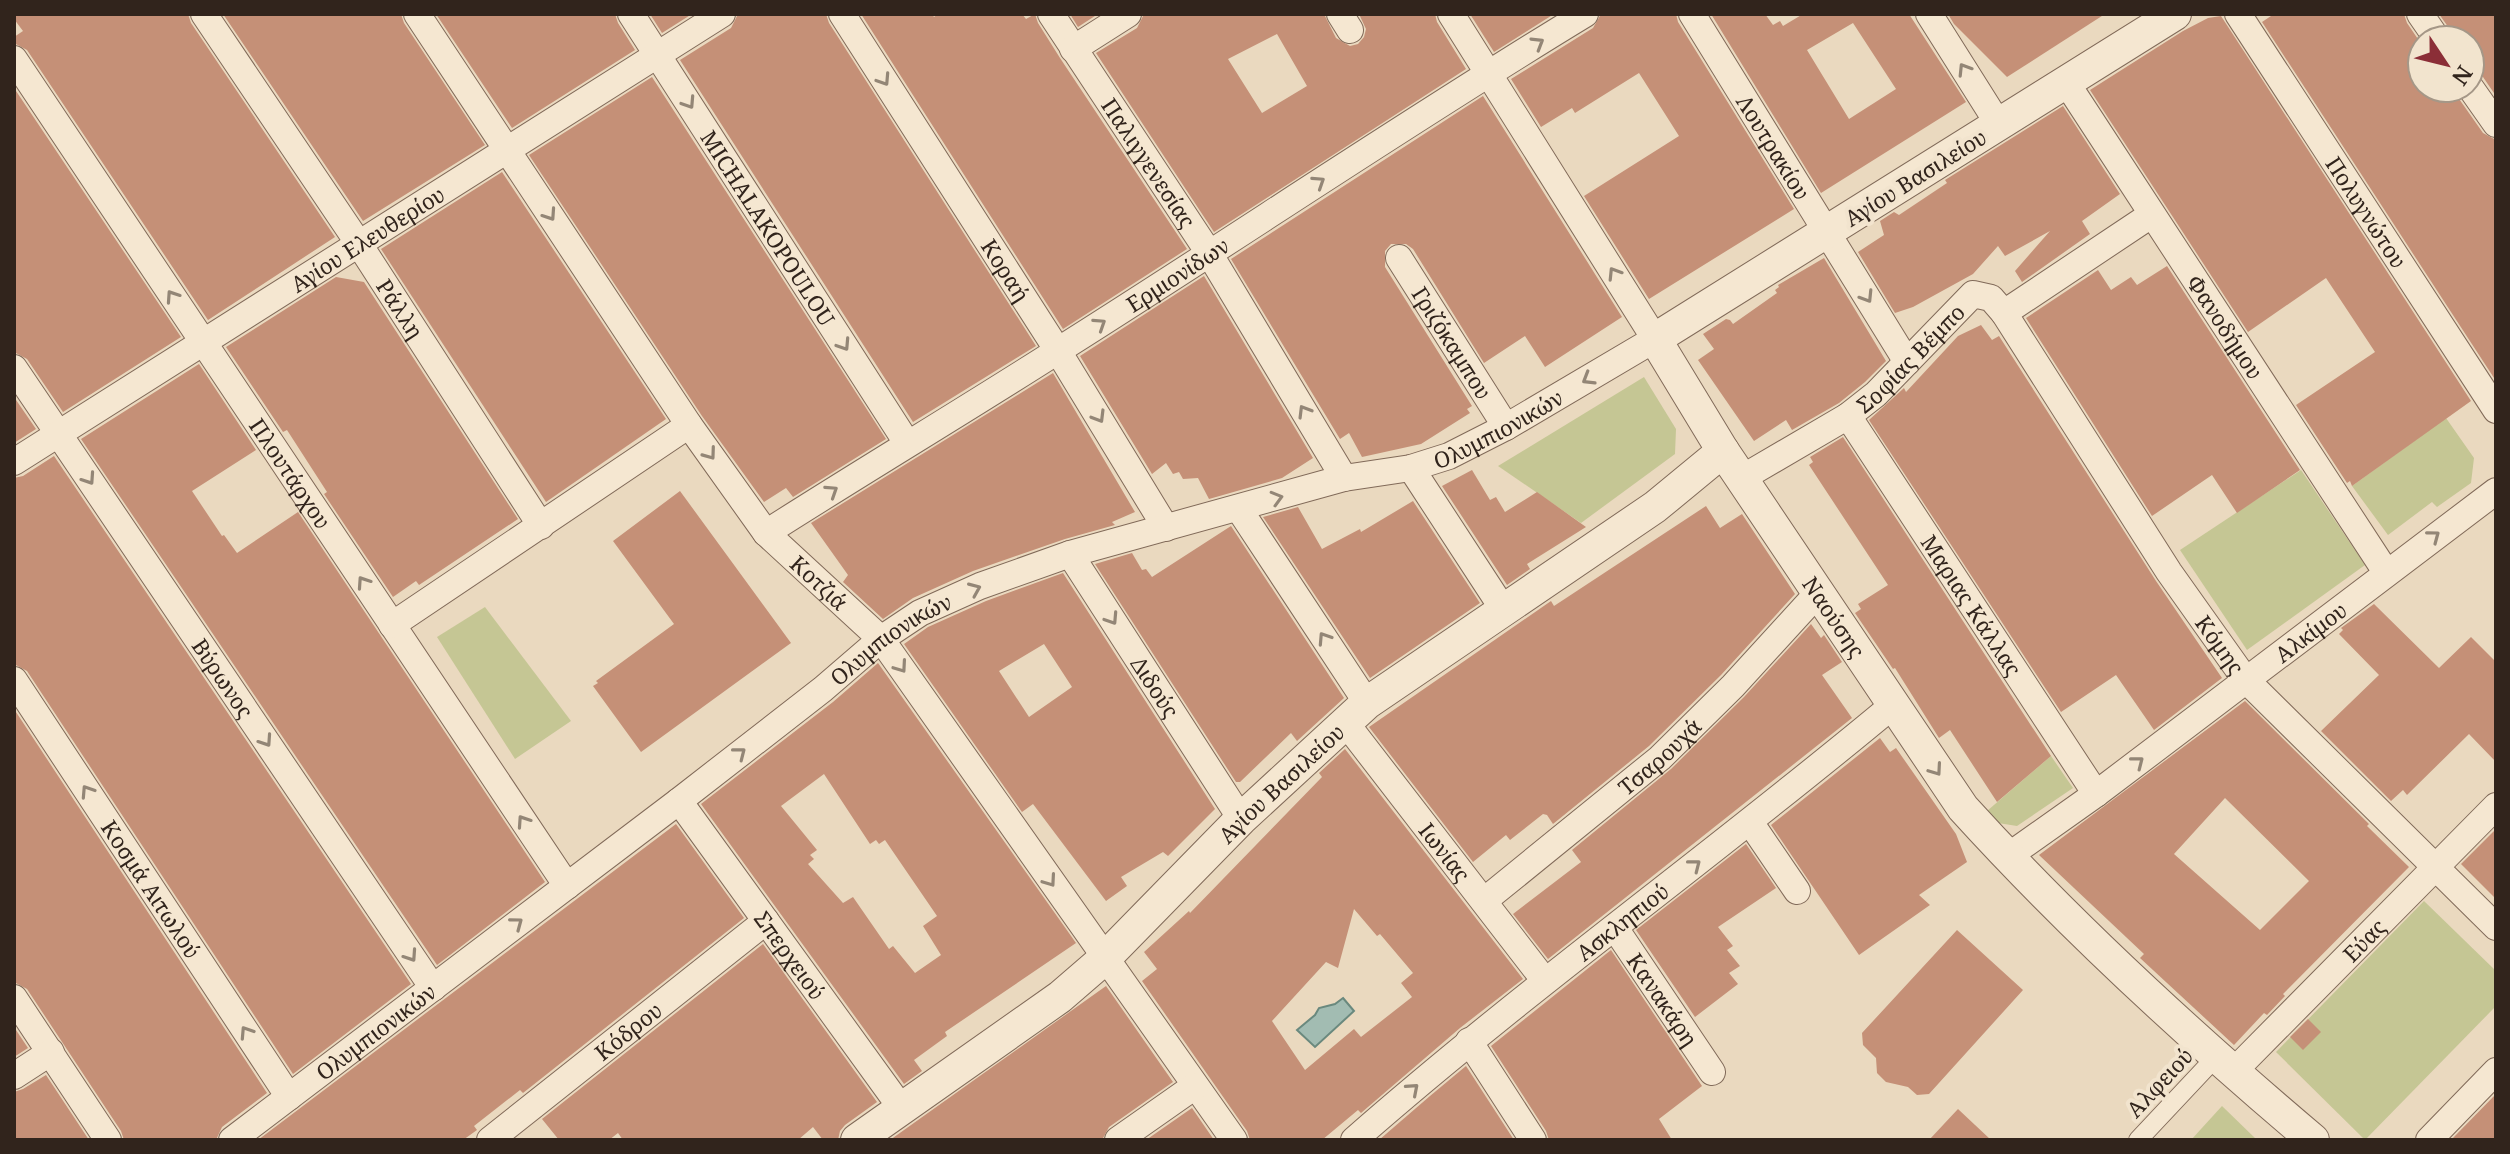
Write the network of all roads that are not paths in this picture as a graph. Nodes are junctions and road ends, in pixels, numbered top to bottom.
1 (204, 14) edge
2 (417, 14) edge
3 (631, 14) edge
4 (722, 14) edge
5 (842, 14) edge
6 (1051, 14) edge
7 (1128, 14) edge
8 (1451, 14) edge
9 (1585, 14) edge
10 (1692, 14) edge
11 (1929, 14) edge
12 (2238, 14) edge
13 (2172, 15) edge
14 (1073, 49) junction
15 (658, 54) junction
16 (14, 59) edge
17 (1487, 73) junction
18 (2066, 82) junction
19 (2482, 104) edge
20 (2496, 124) edge
21 (1999, 125) junction
22 (507, 150) junction
23 (2151, 215) junction
24 (1826, 233) junction
25 (359, 244) junction
26 (1209, 253) junction
27 (1399, 258) dead end
28 (2004, 313) junction
29 (1655, 339) junction
30 (204, 342) junction
31 (1058, 351) junction
32 (1907, 362) junction
33 (14, 368) edge
34 (2496, 410) edge
35 (1848, 416) junction
36 (689, 425) junction
37 (1506, 427) junction
38 (59, 434) junction
39 (907, 443) junction
40 (1723, 451) junction
41 (14, 462) edge
42 (1411, 468) junction
43 (1344, 478) junction
44 (1742, 478) junction
45 (2496, 491) edge
46 (1239, 509) junction
47 (541, 526) junction
48 (1166, 528) junction
49 (766, 533) junction
50 (1070, 554) junction
51 (2386, 572) junction
52 (1817, 594) junction
53 (1505, 612) junction
54 (392, 625) junction
55 (881, 639) junction
56 (2245, 679) junction
57 (14, 680) edge
58 (1892, 706) junction
59 (1356, 712) junction
60 (2096, 794) junction
61 (679, 801) junction
62 (2496, 806) edge
63 (1241, 819) junction
64 (1750, 822) junction
65 (2007, 857) junction
66 (2436, 867) junction
67 (567, 886) junction
68 (1797, 891) dead end
69 (1485, 900) junction
70 (766, 921) junction
71 (2496, 927) edge
72 (1615, 928) junction
73 (1104, 959) junction
74 (1545, 981) junction
75 (433, 988) junction
76 (14, 998) edge
77 (1469, 1041) junction
78 (51, 1052) junction
79 (2224, 1065) junction
80 (1712, 1072) dead end
81 (2494, 1075) edge
82 (14, 1076) edge
83 (1195, 1086) junction
84 (289, 1097) junction
85 (902, 1109) junction
86 (1360, 1138) edge
87 (108, 1140) edge
88 (232, 1140) edge
89 (490, 1140) edge
90 (857, 1140) edge
91 (1118, 1140) edge
92 (1234, 1140) edge
93 (1533, 1140) edge
94 (2138, 1140) edge
95 (2313, 1140) edge
96 (2429, 1140) edge

1 - 25 street, Ράλλη
2 - 22 street, Κοτζιά
3 - 15 street, MICHALAKOPOULOU
4 - 15 street, Αγίου Ελευθερίου
5 -> 31 street, Κοραή
6 - 14 street, Παλιγγενεσίας
7 - 14 street
8 - 17 street, Ναούσης
17 -> 9 street, Ερμιονίδων
10 - 24 street, Λουτρακίου
21 -> 11 street
12 - 34 street, Πολυγνώτου
13 - 18 street, Αγίου Βασιλείου
14 - 26 street, Παλιγγενεσίας
15 - 22 street, Αγίου Ελευθερίου
15 -> 39 street, MICHALAKOPOULOU
30 -> 16 street, Πλουτάρχου
26 -> 17 street, Ερμιονίδων
29 -> 17 street, Ναούσης
18 - 21 street, Αγίου Βασιλείου
18 - 23 street, Φανοδήμου
19 - 20 street
21 - 24 street, Αγίου Βασιλείου
22 - 25 street, Αγίου Ελευθερίου
22 -> 36 street, Κοτζιά
23 - 28 street
23 - 51 street, Φανοδήμου
24 - 29 street, Αγίου Βασιλείου
24 -> 32 street, Λουτρακίου
25 - 30 street, Αγίου Ελευθερίου
25 - 47 street, Ράλλη
31 -> 26 street, Ερμιονίδων
43 -> 26 street, Παλιγγενεσίας
27 - 37 street, Γριζόκαμπου
28 - 32 street, Σοφίας Βέμπο
28 - 56 street, Κόμης
29 -> 37 street, Ολυμπιονικών
29 - 40 street, Ναούσης
30 - 38 street, Αγίου Ελευθερίου
54 -> 30 street, Πλουτάρχου
31 - 39 street, Ερμιονίδων
31 -> 48 street, Κοραή
32 - 35 street, Σοφίας Βέμπο
33 - 38 street, Βύρωνος
35 - 44 street, Σοφίας Βέμπο
35 - 60 street, Μαριας Κάλλας
36 - 47 street
36 -> 49 street, Κοτζιά
37 - 42 street, Ολυμπιονικών
38 - 41 street, Αγίου Ελευθερίου
38 -> 75 street, Βύρωνος
49 -> 39 street, Ερμιονίδων
40 - 44 street, Ναούσης
40 - 53 street, Αγίου Βασιλείου
42 - 43 street, Ολυμπιονικών
42 - 53 street
46 -> 43 street, Ολυμπιονικών
44 - 52 street, Ναούσης
51 -> 45 street, Αλκίμου
46 - 48 street, Ολυμπιονικών
59 -> 46 street, Ιωνίας
47 - 54 street
48 - 50 street, Ολυμπιονικών
49 - 55 street, Κοτζιά
55 -> 50 street, Ολυμπιονικών
50 -> 63 street, Διδούς
51 - 56 street, Αλκίμου
52 - 58 street, Ναούσης
52 - 69 street, Τσαρουχά
53 - 59 street, Αγίου Βασιλείου
67 -> 54 street, Πλουτάρχου
61 -> 55 street, Ολυμπιονικών
55 -> 73 street, Κοτζιά
60 -> 56 street, Αλκίμου
56 - 66 street, Κόμης
84 -> 57 street, Κοσμά Αιτωλού
58 - 64 street, Ασκληπιού
58 -> 65 street, Ναούσης
59 - 63 street, Αγίου Βασιλείου
59 - 69 street, Ιωνίας
60 - 65 street, Αλκίμου
61 - 67 street, Ολυμπιονικών
61 - 70 street, Σπερχειού
62 - 66 street, Εύας
63 - 73 street, Αγίου Βασιλείου
64 - 68 street
72 -> 64 street, Ασκληπιού
65 - 79 street, Ναούσης
66 - 71 street, Κόμης
66 - 79 street, Εύας
75 -> 67 street, Ολυμπιονικών
69 - 74 street, Ιωνίας
70 - 85 street, Σπερχειού
70 - 89 street, Κόδρου
72 - 74 street, Ασκληπιού
72 - 80 street, Κανακάρη
73 - 83 street, Κοτζιά
73 - 85 street, Αγίου Βασιλείου
74 - 77 street, Ασκληπιού
75 - 84 street, Ολυμπιονικών
76 - 78 street
86 -> 77 street, Ασκληπιού
77 - 93 street
78 - 82 street
78 - 87 street
79 - 94 street, Αλφειού
79 - 95 street, Ναούσης
81 - 96 street
83 - 91 street
83 - 92 street, Κοτζιά
84 - 88 street, Ολυμπιονικών
85 - 90 street, Αγίου Βασιλείου

